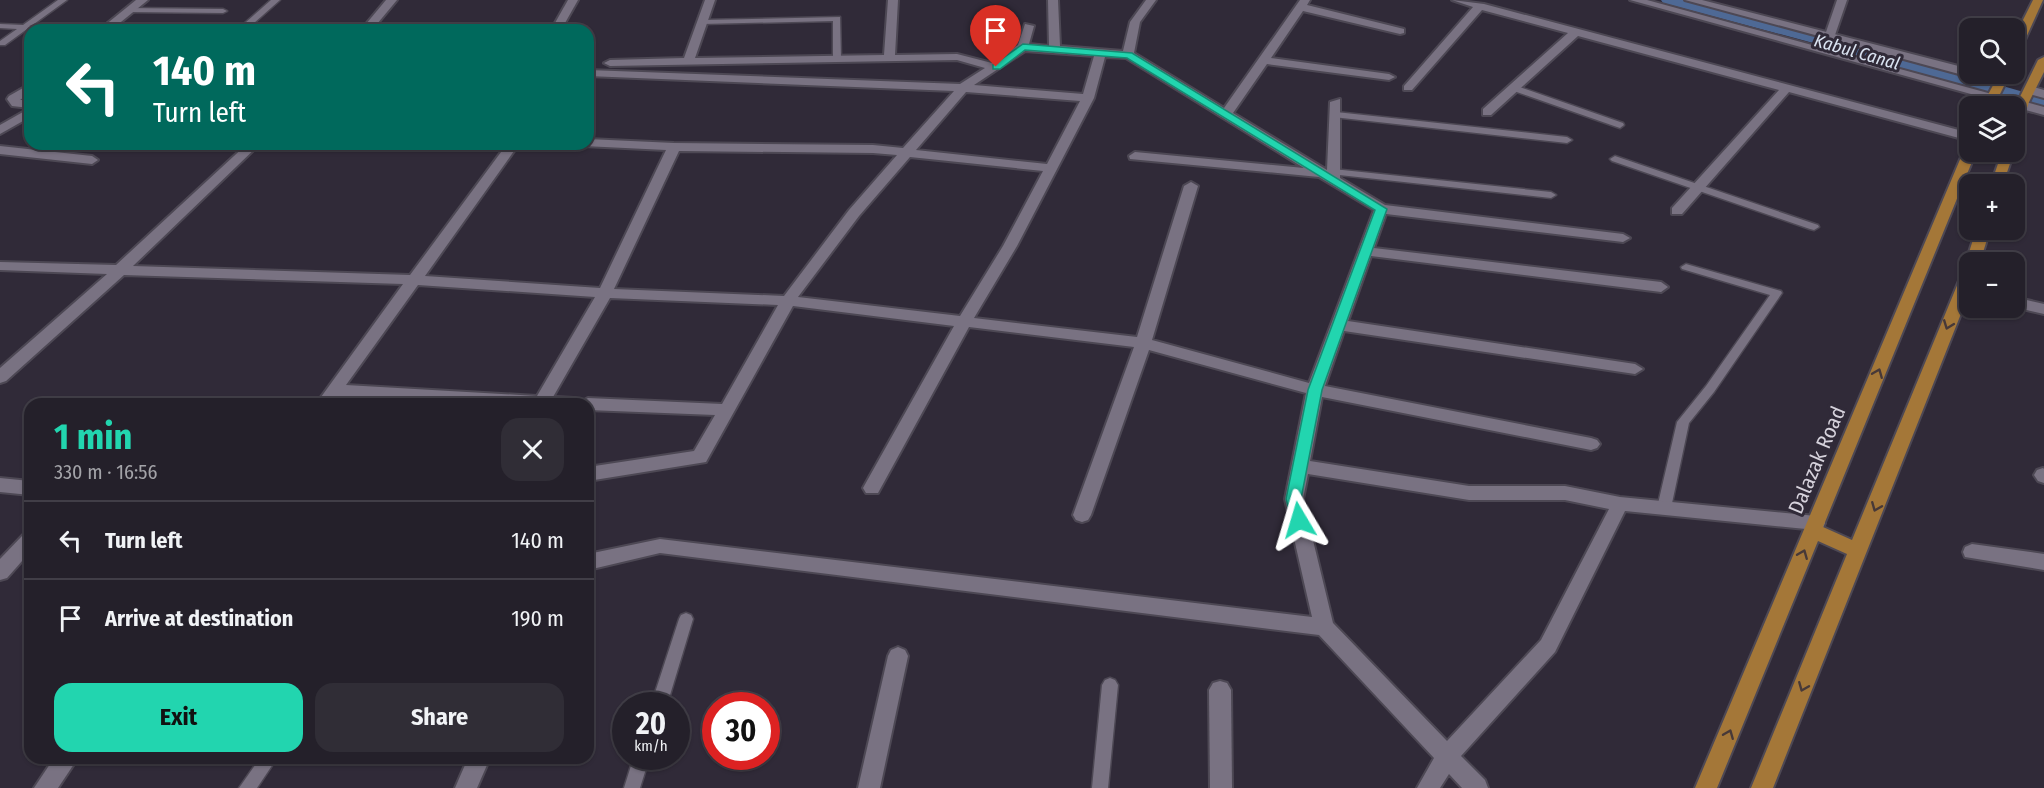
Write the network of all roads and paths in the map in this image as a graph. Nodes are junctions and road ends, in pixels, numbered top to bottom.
1 (63, 0) edge
2 (143, 0) edge
3 (276, 0) edge
4 (392, 0) edge
5 (573, 0) edge
6 (710, 0) edge
7 (893, 0) edge
8 (1053, 0) edge
9 (1151, 0) edge
10 (1457, 0) edge
11 (1635, 0) edge
12 (1690, 0) edge
13 (1842, 0) edge
14 (2038, 0) edge
15 (1302, 3) edge
16 (1480, 6) junction
17 (129, 10) junction
18 (223, 11) dead end
19 (702, 22) junction
20 (29, 24) edge
21 (112, 24) edge
22 (248, 24) edge
23 (371, 24) edge
24 (559, 24) edge
25 (0, 26) edge
26 (1029, 26) dead end
27 (24, 27) edge
28 (24, 28) edge
29 (2025, 28) edge
30 (1400, 31) dead end
31 (1576, 32) junction
32 (1830, 35) junction
33 (2, 43) dead end
34 (1023, 47) junction
35 (1055, 49) junction
36 (1100, 53) junction
37 (1128, 55) junction
38 (889, 58) junction
39 (837, 60) junction
40 (1264, 60) junction
41 (2044, 60) edge
42 (688, 62) junction
43 (594, 64) edge
44 (996, 67) junction
45 (1959, 70) edge
46 (594, 73) edge
47 (1389, 77) dead end
48 (964, 87) junction
49 (1408, 88) dead end
50 (1514, 88) junction
51 (1787, 88) junction
52 (1996, 90) edge
53 (24, 92) edge
54 (2044, 94) edge
55 (2026, 97) junction
56 (1088, 98) junction
57 (15, 103) junction
58 (24, 104) edge
59 (2, 106) dead end
60 (1336, 108) joint
61 (2044, 111) edge
62 (1487, 112) dead end
63 (1226, 114) junction
64 (24, 116) edge
65 (1620, 125) dead end
66 (0, 130) edge
67 (1959, 134) edge
68 (1567, 141) dead end
69 (594, 143) edge
70 (674, 147) junction
71 (0, 150) edge
72 (248, 150) edge
73 (509, 150) edge
74 (906, 153) junction
75 (1135, 156) dead end
76 (1615, 159) dead end
77 (92, 160) dead end
78 (1965, 162) edge
79 (1050, 168) junction
80 (1330, 175) junction
81 (1191, 186) dead end
82 (1699, 187) junction
83 (1551, 195) dead end
84 (1381, 209) junction
85 (1677, 211) dead end
86 (1814, 227) dead end
87 (1623, 238) dead end
88 (1366, 251) junction
89 (0, 266) edge
90 (1686, 267) dead end
91 (119, 271) junction
92 (413, 280) junction
93 (1661, 287) dead end
94 (605, 294) junction
95 (788, 301) junction
96 (1959, 303) edge
97 (2025, 305) edge
98 (2044, 309) edge
99 (964, 322) junction
100 (1339, 325) junction
101 (1143, 343) junction
102 (1635, 369) dead end
103 (0, 377) edge
104 (1315, 390) junction
105 (328, 397) edge
106 (364, 398) edge
107 (544, 398) edge
108 (594, 404) edge
109 (726, 410) junction
110 (1592, 444) dead end
111 (1300, 466) junction
112 (594, 473) edge
113 (0, 485) edge
114 (24, 487) edge
115 (872, 488) dead end
116 (1620, 504) junction
117 (1664, 508) junction
118 (1082, 515) dead end
119 (1814, 527) junction
120 (24, 546) edge
121 (1858, 551) junction
122 (1972, 552) dead end
123 (594, 561) edge
124 (2044, 562) edge
125 (0, 572) edge
126 (686, 619) dead end
127 (1324, 627) junction
128 (898, 656) dead end
129 (1110, 685) dead end
130 (1220, 690) dead end
131 (662, 692) edge
132 (1447, 756) junction
133 (63, 764) edge
134 (265, 764) edge
135 (476, 764) edge
136 (638, 770) edge
137 (45, 788) edge
138 (247, 788) edge
139 (466, 788) edge
140 (632, 788) edge
141 (869, 788) edge
142 (1100, 788) edge
143 (1221, 788) edge
144 (1428, 788) edge
145 (1478, 788) edge
146 (1706, 788) edge
147 (1762, 788) edge

1 - 20 lane
2 - 17 street
3 - 22 lane
4 - 23 street
5 - 24 street
6 - 19 street
7 - 38 street
8 - 35 street
9 - 37 street
10 - 16 street
11 - 52 street
12 - 32 street
13 - 32 street
14 - 29 main road
15 - 30 street
15 - 40 street
16 - 31 street
16 - 49 street
17 - 18 lane
17 - 21 street
19 - 39 lane
19 - 42 street
25 - 27 lane
26 - 34 street
28 - 33 lane
31 - 50 street
31 - 51 street
32 - 45 street
34 - 35 street
34 - 44 street
35 - 36 street
36 - 37 street
36 - 56 street
37 - 63 street
38 - 39 street
38 - 44 street
39 - 42 street
40 - 47 street
40 - 63 street
41 - 55 main road
42 - 43 street
44 - 48 street
46 - 48 street
48 - 56 street
48 - 74 street
50 - 62 street
50 - 65 lane
51 - 67 street
51 - 82 street
53 - 57 street
54 - 55 street
55 - 61 street
56 - 79 street
57 - 58 street
57 - 59 street
60 - 68 lane
60 - 80 street
63 - 80 street
64 - 66 street
69 - 70 street
70 - 74 street
70 - 94 street
71 - 77 street
72 - 91 street
73 - 92 street
74 - 79 street
74 - 95 street
75 - 80 street
76 - 82 lane
119 -> 78 main road, Dalazak Road
79 - 99 street
80 - 83 lane
80 - 84 street
81 - 101 street
82 - 85 street
82 - 86 lane
84 - 87 street
84 - 88 street
88 - 93 street
88 - 100 street
89 - 91 street
90 - 117 lane
91 - 92 street
91 - 103 street
92 - 94 street
92 - 105 street
94 - 95 street
94 - 107 street
95 - 99 street
95 - 109 street
96 -> 121 main road
97 - 98 street
99 - 101 street
99 - 115 street
100 - 102 street
100 - 104 street
101 - 104 street
101 - 118 street
104 - 110 street
104 - 111 street
105 - 106 street
108 - 109 street
109 - 112 street
111 - 116 street
111 - 127 street
113 - 114 street
116 - 117 street
116 - 132 street
117 - 119 street
119 - 121 main road
146 -> 119 main road, Dalazak Road
120 - 125 street
121 -> 147 main road
122 - 124 street
123 - 127 street
126 - 131 lane
127 - 132 street
128 - 141 street
129 - 142 lane
130 - 143 street
132 - 144 street
132 - 145 street
133 - 137 street
134 - 138 lane
135 - 139 street
136 - 140 lane

